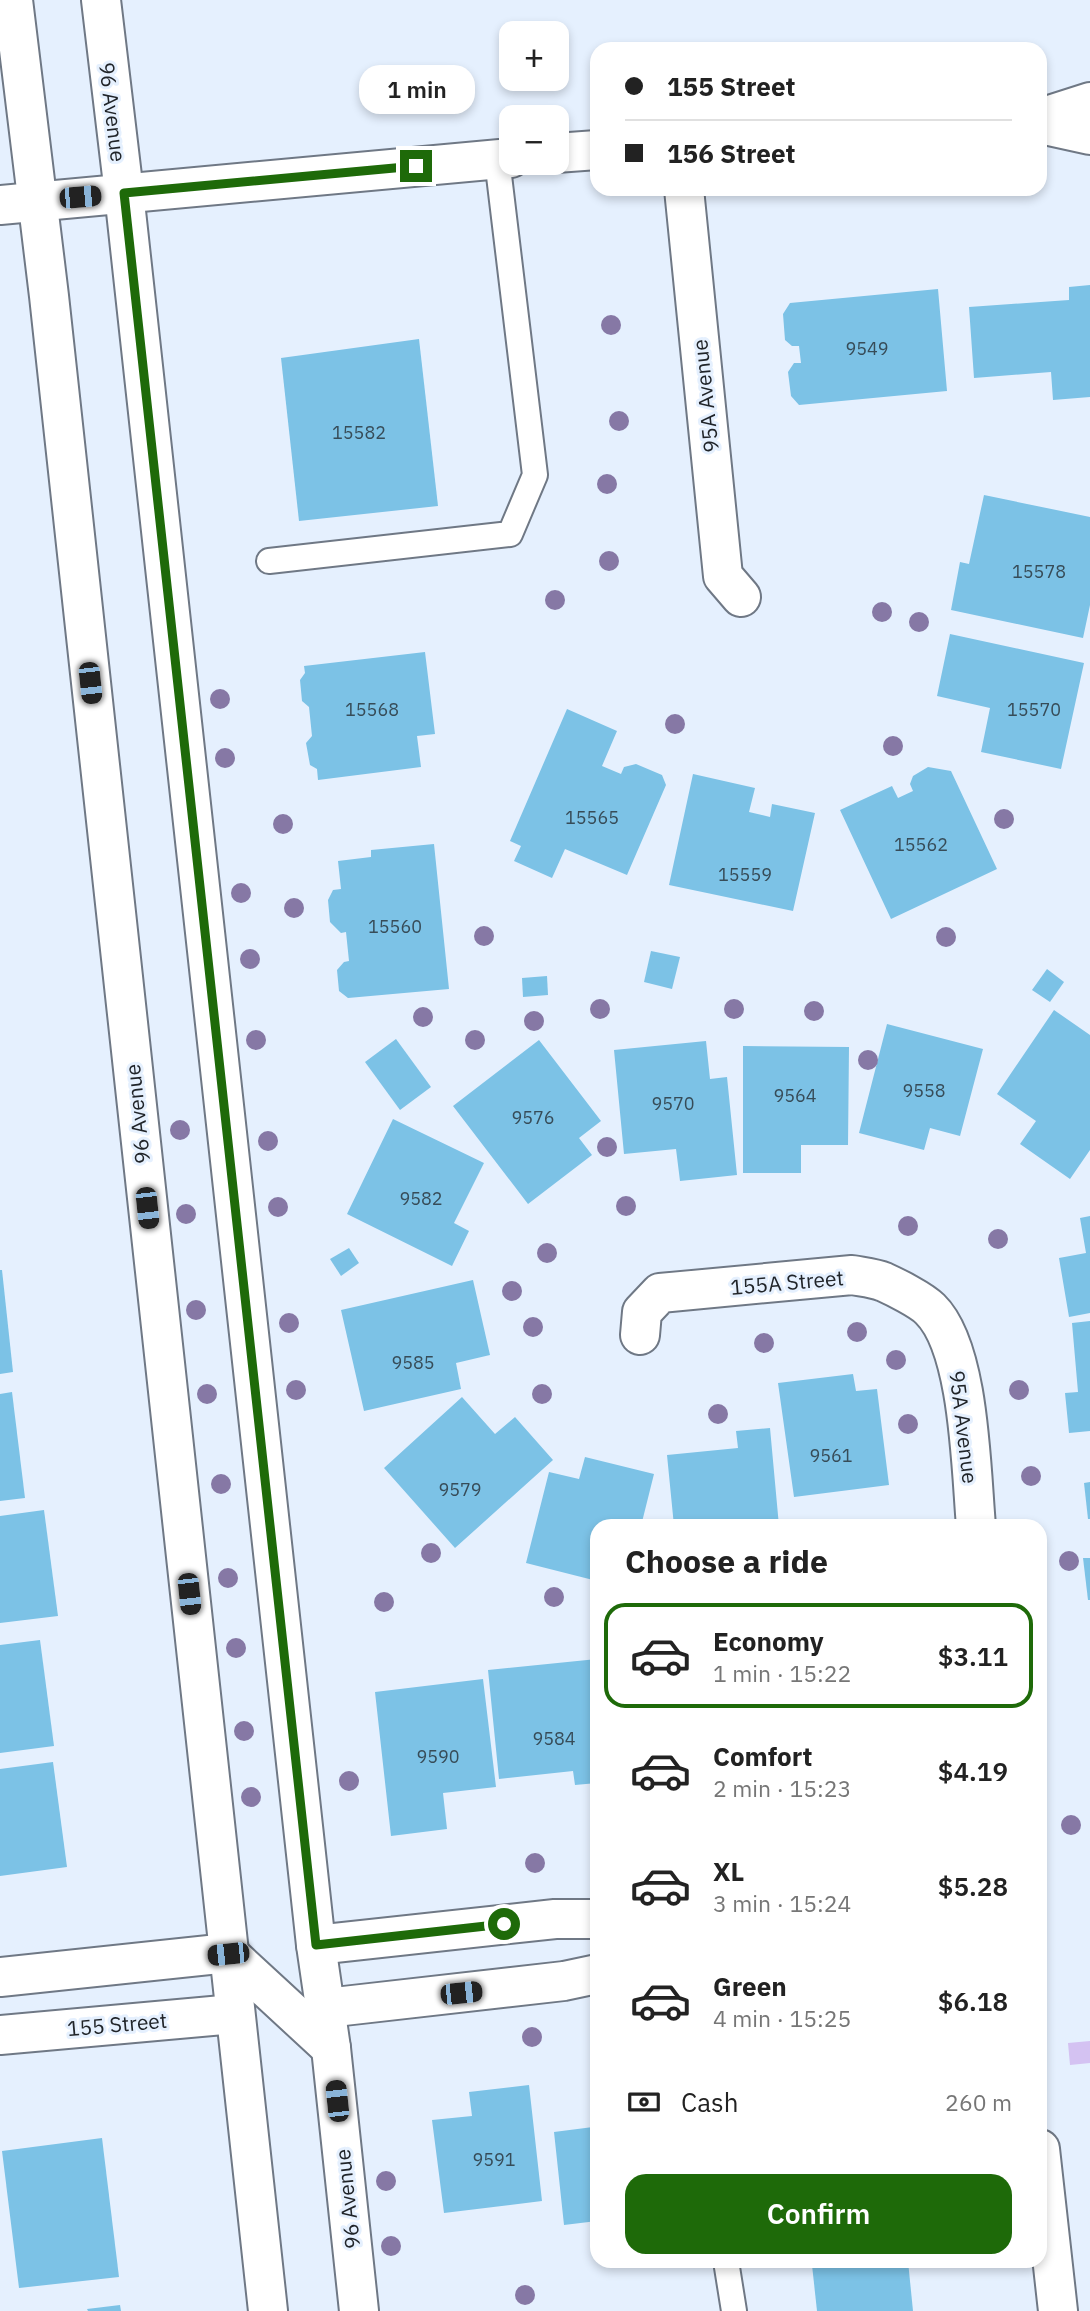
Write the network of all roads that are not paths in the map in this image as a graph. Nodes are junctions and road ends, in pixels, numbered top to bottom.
1 (13, 0) edge
2 (101, 0) edge
3 (1090, 102) edge
4 (1047, 116) edge
5 (1047, 126) edge
6 (1090, 135) edge
7 (590, 151) edge
8 (569, 152) edge
9 (499, 158) edge
10 (506, 175) edge
11 (124, 193) junction
12 (685, 196) edge
13 (18, 203) edge
14 (269, 561) dead end
15 (741, 597) dead end
16 (944, 1330) joint
17 (640, 1335) dead end
18 (975, 1519) edge
19 (590, 1919) edge
20 (316, 1945) junction
21 (228, 1954) junction
22 (590, 1975) edge
23 (0, 1977) edge
24 (326, 2008) junction
25 (234, 2014) junction
26 (0, 2035) edge
27 (331, 2048) junction
28 (1047, 2212) edge
29 (727, 2268) edge
30 (268, 2311) edge
31 (359, 2311) edge
32 (734, 2311) edge
33 (1058, 2311) edge

1 - 13 main road, 96 Avenue
2 - 11 main road, 96 Avenue
3 - 4 main road
5 - 6 main road
7 - 8 main road
9 - 11 main road
10 - 14 lane
11 - 13 main road
11 - 20 main road, 96 Avenue
12 - 15 main road, 95A Avenue
13 - 21 main road, 96 Avenue
16 - 17 main road, 155A Street
16 - 18 main road, 95A Avenue
19 - 20 main road
20 - 24 main road, 96 Avenue
21 - 23 main road
21 - 25 main road, 96 Avenue
21 - 27 main road
22 - 24 main road
24 - 27 main road, 96 Avenue
25 - 26 main road, 155 Street
25 - 30 main road, 96 Avenue
27 - 31 main road, 96 Avenue
28 - 33 main road
29 - 32 lane

